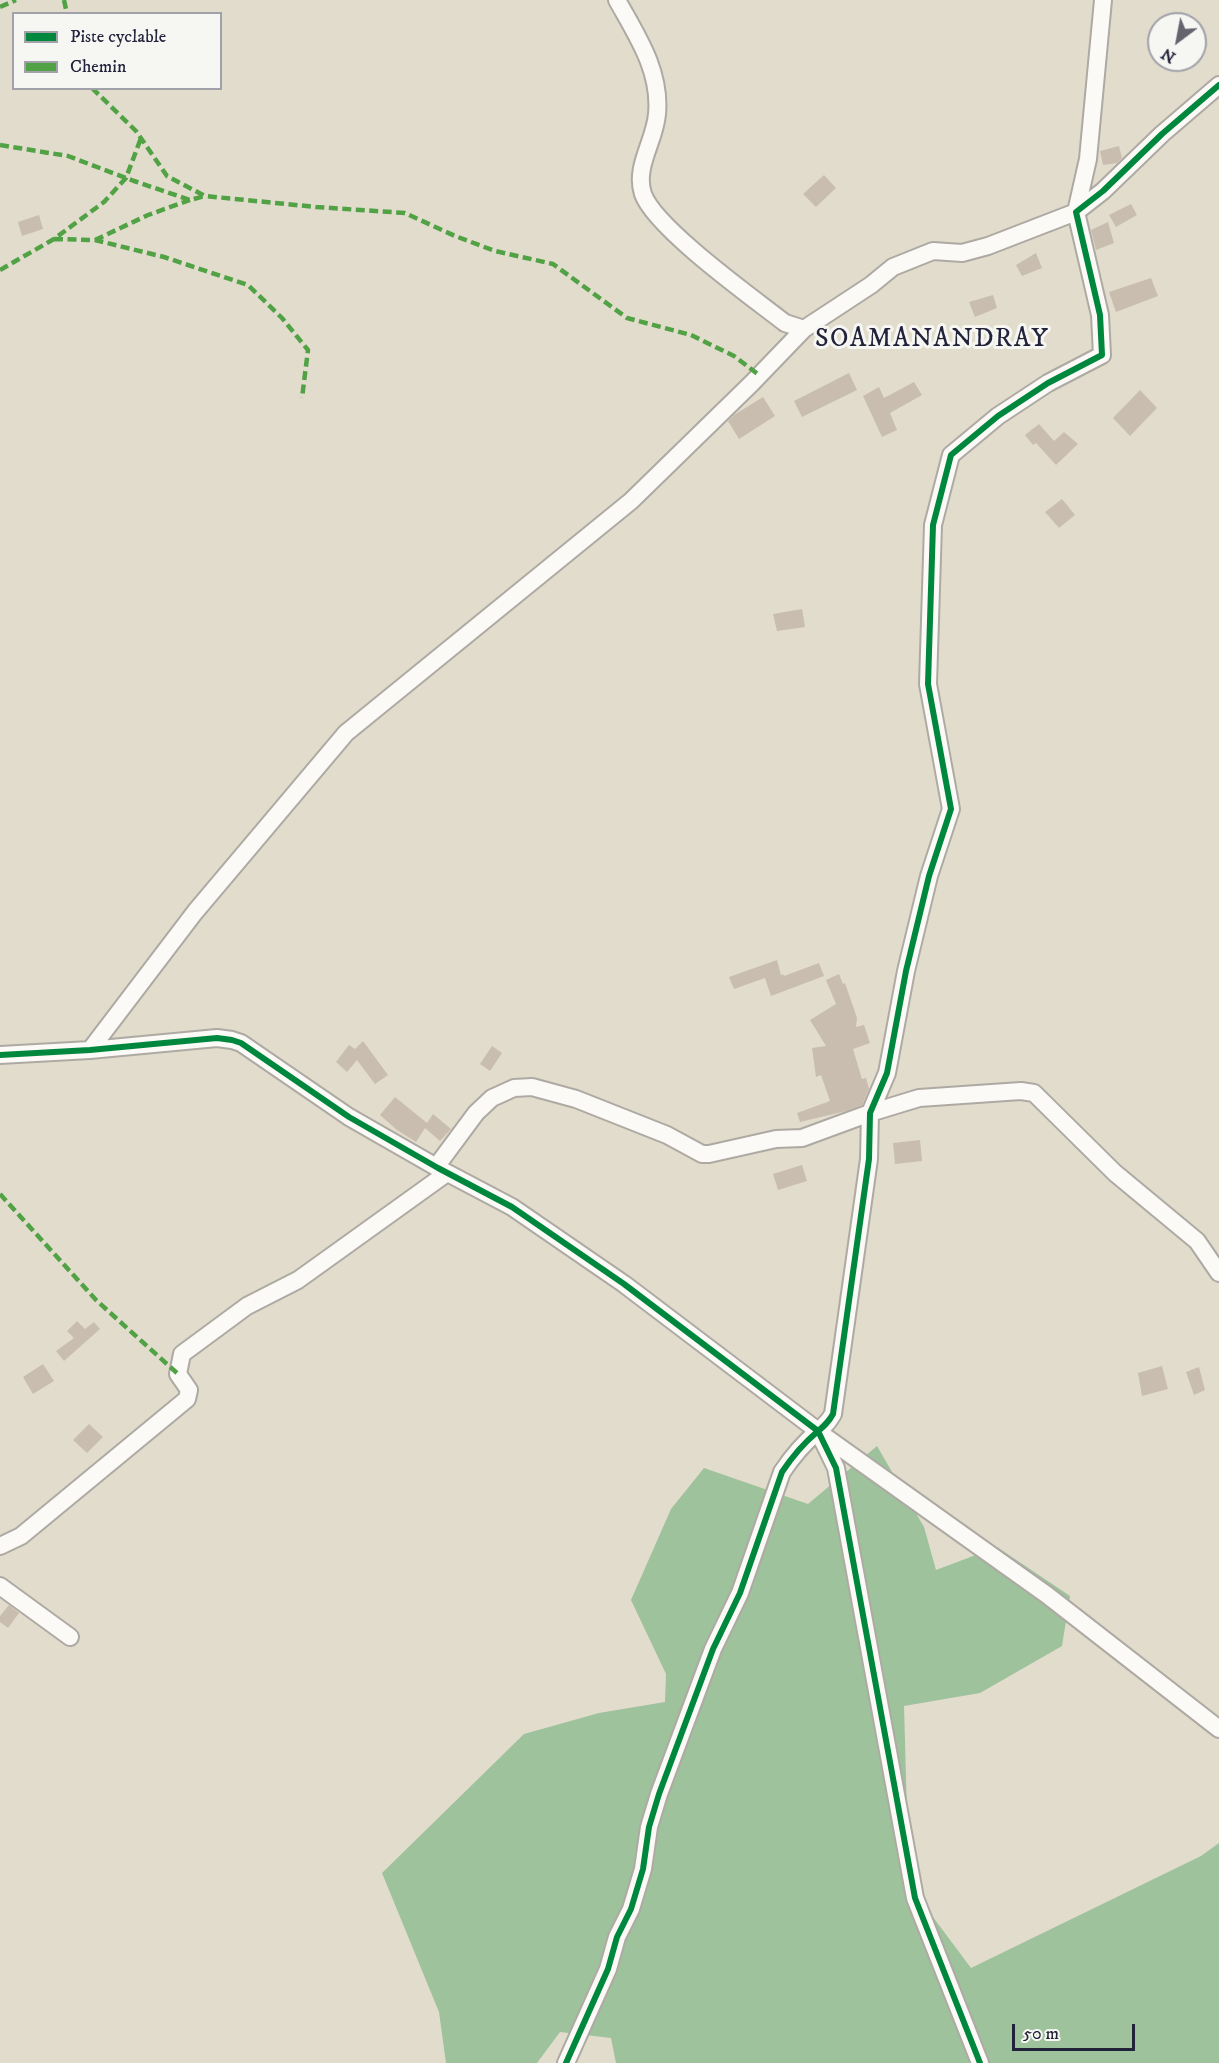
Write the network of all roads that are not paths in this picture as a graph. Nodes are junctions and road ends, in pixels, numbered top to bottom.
1 (617, 0) edge
2 (1103, 0) edge
3 (1219, 85) edge
4 (1076, 212) junction
5 (804, 329) junction
6 (90, 1050) junction
7 (0, 1055) edge
8 (870, 1113) junction
9 (442, 1170) junction
10 (1219, 1273) edge
11 (818, 1431) junction
12 (0, 1546) edge
13 (0, 1586) edge
14 (70, 1637) dead end
15 (1219, 1729) edge
16 (566, 2063) edge
17 (980, 2063) edge

1 - 5 street
2 - 4 street
3 - 4 street
4 - 5 street
4 - 8 street
5 - 6 street
6 - 7 street
6 - 9 street
8 - 9 street
8 - 10 street
8 - 11 street
9 - 11 street
9 - 12 street
11 - 15 street
11 - 16 street
11 - 17 street
13 - 14 street

